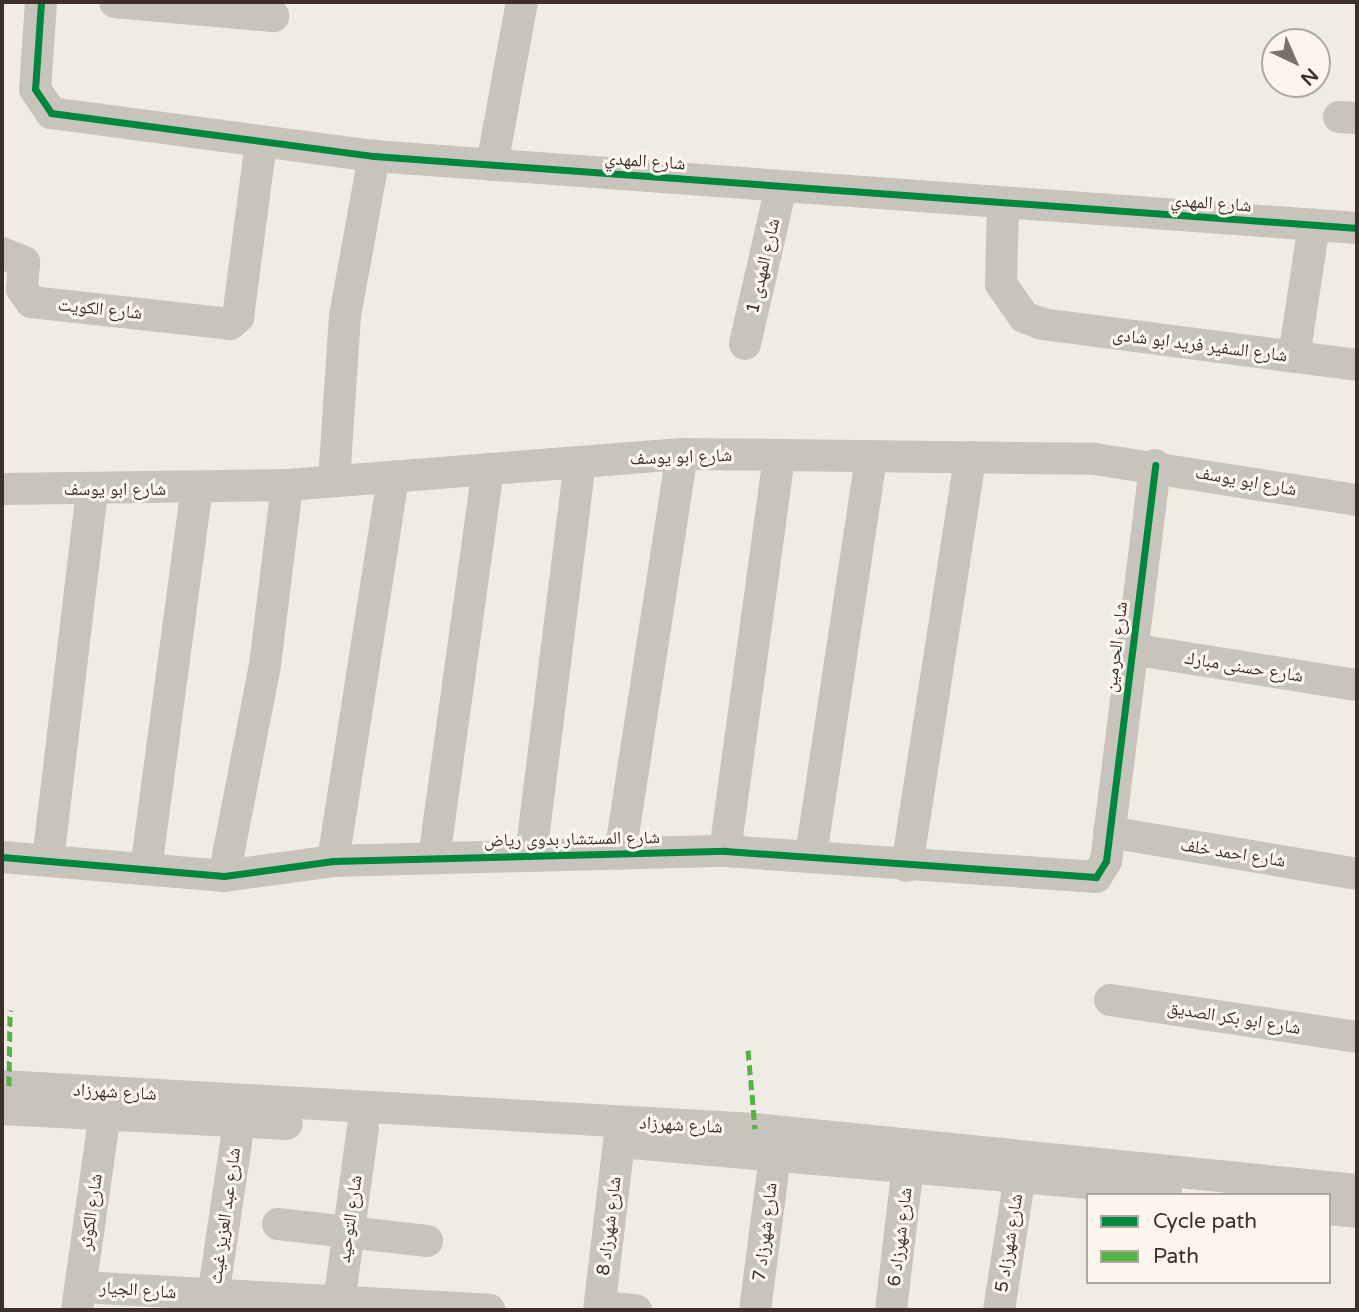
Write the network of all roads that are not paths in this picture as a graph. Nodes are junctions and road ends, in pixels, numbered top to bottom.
1 (41, 2) edge
2 (116, 2) edge
3 (522, 2) edge
4 (273, 16) dead end
5 (261, 143) junction
6 (374, 156) junction
7 (492, 165) junction
8 (781, 187) junction
9 (1003, 206) junction
10 (1314, 225) junction
11 (1357, 228) edge
12 (2, 253) edge
13 (745, 344) dead end
14 (1294, 357) junction
15 (1357, 365) edge
16 (682, 454) junction
17 (779, 455) junction
18 (871, 456) junction
19 (970, 457) junction
20 (580, 462) junction
21 (1155, 465) junction
22 (488, 469) junction
23 (393, 477) junction
24 (334, 481) junction
25 (287, 485) junction
26 (2, 489) edge
27 (92, 489) junction
28 (197, 489) junction
29 (1357, 500) edge
30 (1131, 649) junction
31 (1357, 685) edge
32 (1109, 832) junction
33 (725, 851) junction
34 (620, 854) junction
35 (531, 855) junction
36 (811, 855) junction
37 (2, 857) edge
38 (434, 858) junction
39 (48, 860) junction
40 (333, 861) junction
41 (907, 866) junction
42 (146, 869) junction
43 (1357, 874) edge
44 (224, 876) junction
45 (1110, 999) dead end
46 (1357, 1037) edge
47 (2, 1086) edge
48 (2, 1109) edge
49 (105, 1114) junction
50 (239, 1122) junction
51 (363, 1128) junction
52 (619, 1142) junction
53 (760, 1145) junction
54 (908, 1165) junction
55 (1020, 1176) junction
56 (1357, 1190) edge
57 (1189, 1193) edge
58 (1331, 1209) edge
59 (1357, 1212) edge
60 (278, 1224) dead end
61 (349, 1232) junction
62 (427, 1241) dead end
63 (79, 1298) edge
64 (213, 1303) edge
65 (338, 1306) edge
66 (446, 1309) edge
67 (600, 1309) edge
68 (489, 1310) edge
69 (636, 1310) edge
70 (755, 1310) edge
71 (891, 1310) edge
72 (999, 1310) edge

1 - 5 street, شارع المهدي
2 - 4 street
3 - 7 street
5 - 6 street, شارع المهدي
5 - 12 street, شارع الكويت
6 - 7 street, شارع المهدي
6 - 24 street
7 - 8 street, شارع المهدي
8 - 9 street, شارع المهدي
8 - 13 street, شارع المهدى 1
9 - 10 street, شارع المهدي
9 - 14 street, شارع السفير فريد ابو شادى
10 - 11 street, شارع المهدي
10 - 14 street
14 - 15 street, شارع السفير فريد ابو شادى
16 - 17 street, شارع ابو يوسف
16 - 20 street, شارع ابو يوسف
16 - 34 street
17 - 18 street, شارع ابو يوسف
17 - 33 street
18 - 19 street, شارع ابو يوسف
18 - 36 street
19 - 21 street, شارع ابو يوسف
19 - 41 street
20 - 22 street, شارع ابو يوسف
20 - 35 street
21 - 29 street, شارع ابو يوسف
21 - 30 street, شارع الحرمين
22 - 23 street, شارع ابو يوسف
22 - 38 street
23 - 24 street, شارع ابو يوسف
23 - 40 street
24 - 25 street, شارع ابو يوسف
25 - 28 street, شارع ابو يوسف
25 - 44 street
26 - 27 street, شارع ابو يوسف
27 - 28 street, شارع ابو يوسف
27 - 39 street
28 - 42 street
30 - 31 street, شارع حسنى مبارك
30 - 32 street, شارع الحرمين
32 - 41 street, شارع المستشار بدوى رياض
32 - 43 street, شارع احمد خلف
33 - 34 street, شارع المستشار بدوى رياض
33 - 36 street, شارع المستشار بدوى رياض
34 - 35 street, شارع المستشار بدوى رياض
35 - 38 street, شارع المستشار بدوى رياض
36 - 41 street, شارع المستشار بدوى رياض
37 - 39 street, شارع المستشار بدوى رياض
38 - 40 street, شارع المستشار بدوى رياض
39 - 42 street, شارع المستشار بدوى رياض
40 - 44 street, شارع المستشار بدوى رياض
42 - 44 street, شارع المستشار بدوى رياض
45 - 46 street, شارع ابو بكر الصديق
47 - 53 street, شارع شهرزاد
48 - 49 street, شارع شهرزاد
49 - 50 street, شارع شهرزاد
49 - 63 street, شارع الكوثر
50 - 51 street, شارع شهرزاد
50 - 64 street, شارع عبد العزيز غيث
51 - 52 street, شارع شهرزاد
51 - 61 street, شارع التوحيد
52 - 53 street, شارع شهرزاد
52 - 67 street, شارع شهرزاد 8
53 - 54 street, شارع شهرزاد
53 - 56 street, شارع شهرزاد
53 - 70 street, شارع شهرزاد 7
54 - 55 street, شارع شهرزاد
54 - 71 street, شارع شهرزاد 6
55 - 57 street, شارع شهرزاد
55 - 72 street, شارع شهرزاد 5
58 - 59 street
60 - 61 street
61 - 62 street
61 - 65 street, شارع التوحيد
63 - 64 street, شارع الجيار
64 - 65 street, شارع الجيار
65 - 66 street, شارع الجيار
66 - 68 street, شارع الجيار
67 - 69 street

